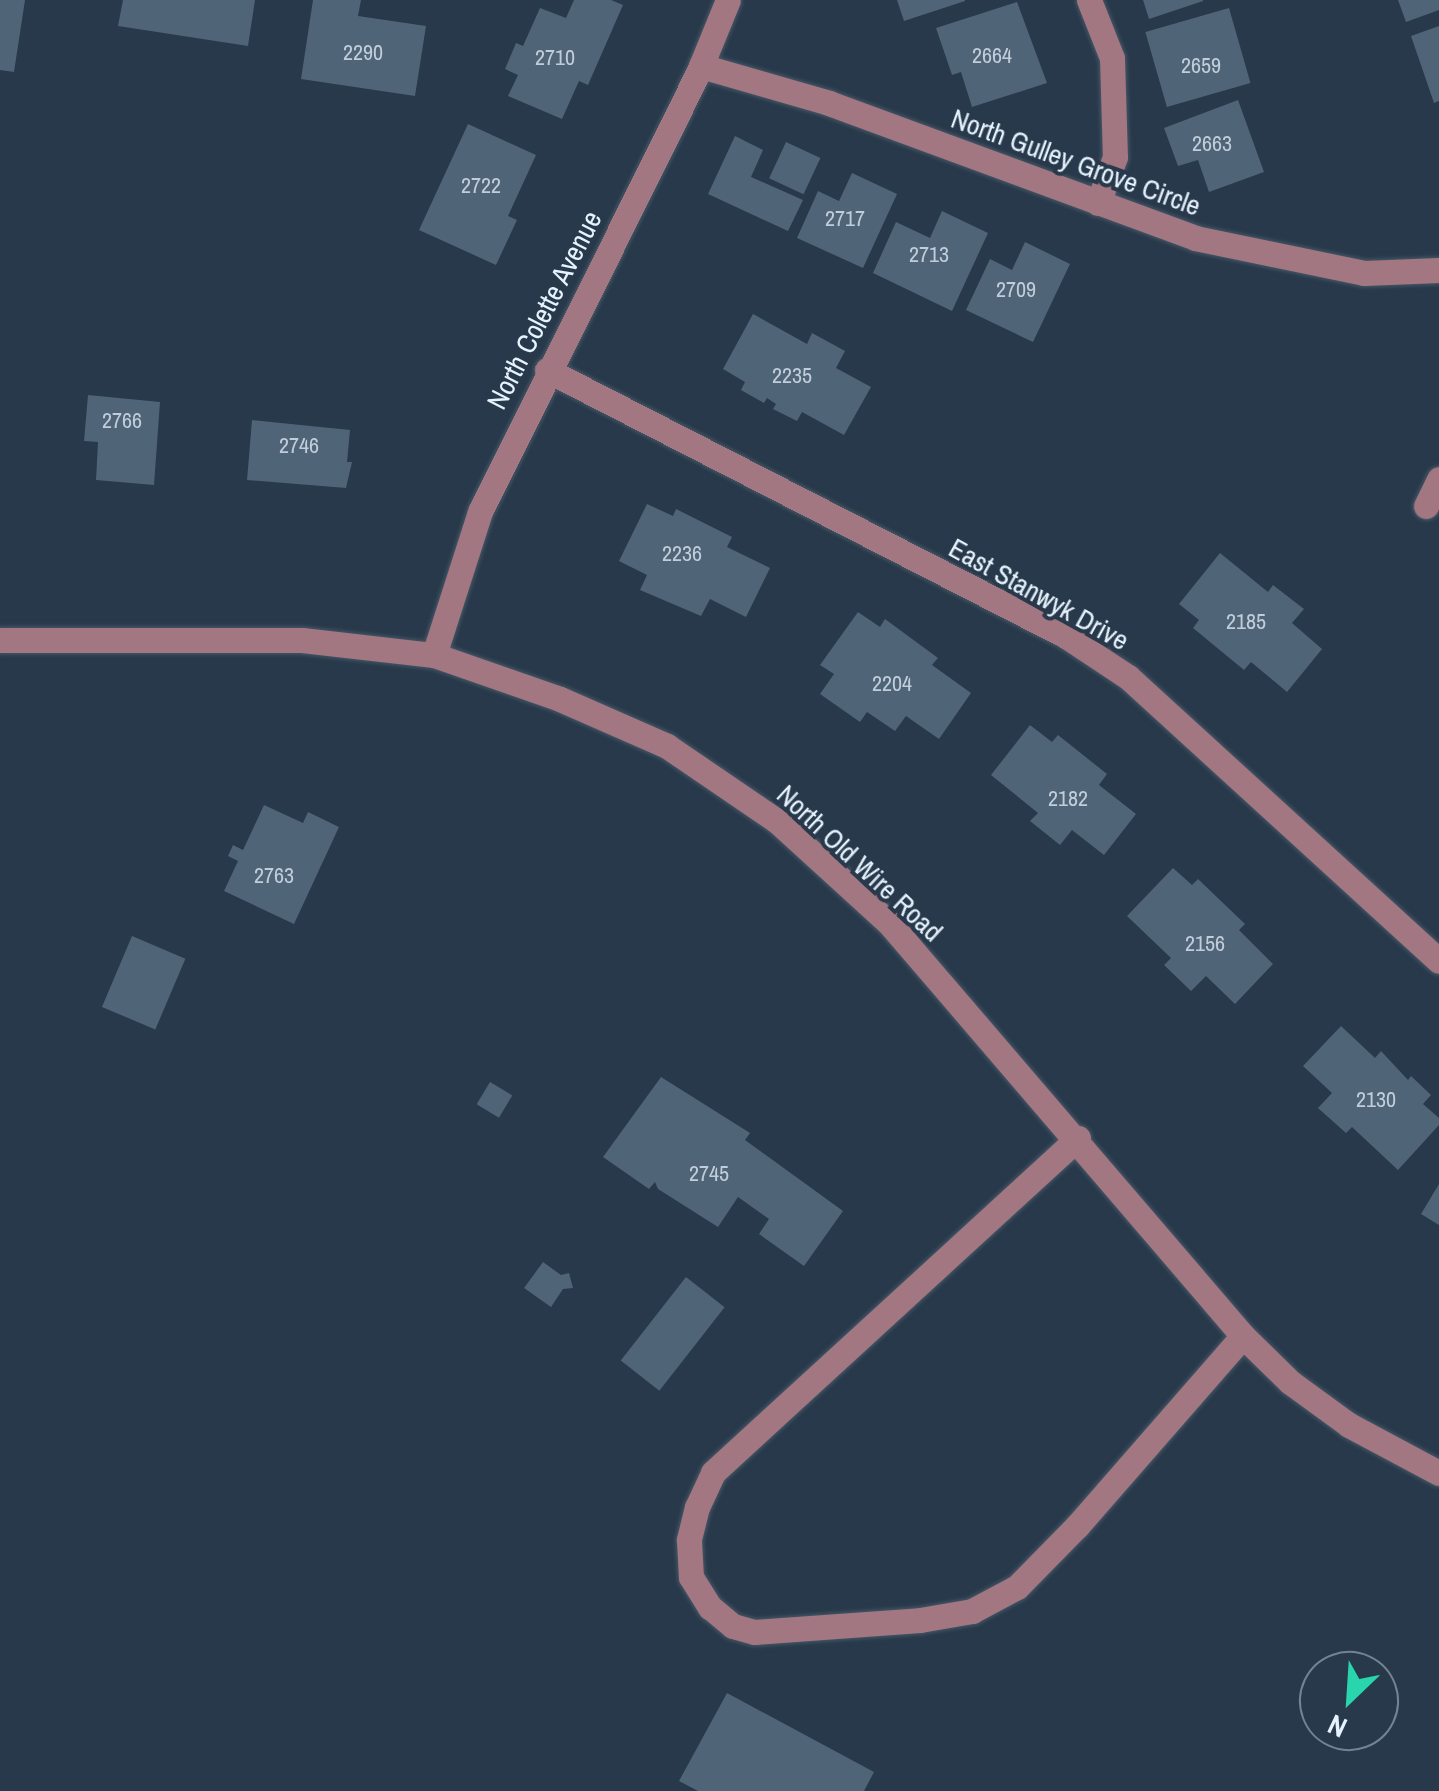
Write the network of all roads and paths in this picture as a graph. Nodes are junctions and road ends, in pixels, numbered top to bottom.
1 (728, 0) edge
2 (1089, 0) edge
3 (702, 66) junction
4 (1098, 203) junction
5 (1439, 270) edge
6 (547, 370) junction
7 (1439, 479) edge
8 (1426, 506) dead end
9 (0, 640) edge
10 (434, 656) junction
11 (1439, 962) edge
12 (1078, 1138) junction
13 (1243, 1336) junction
14 (1439, 1473) edge

1 - 3 street, North Colette Avenue
2 - 4 street
3 - 4 street, North Gulley Grove Circle
3 - 6 street, North Colette Avenue
4 - 5 street, North Gulley Grove Circle
6 - 10 street, North Colette Avenue
6 - 11 street, East Stanwyk Drive
7 - 8 street
9 - 10 street, North Old Wire Road
10 - 12 street, North Old Wire Road
12 - 13 street, North Old Wire Road
12 - 13 street
13 - 14 street, North Old Wire Road

